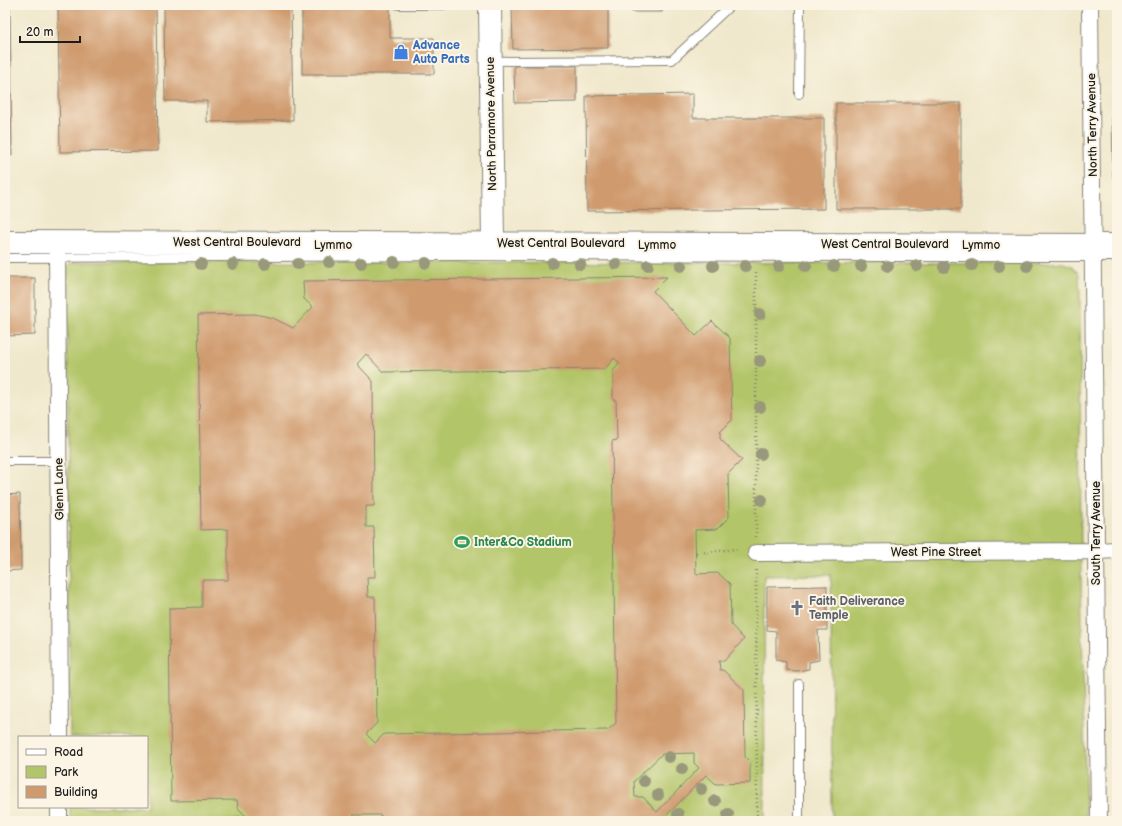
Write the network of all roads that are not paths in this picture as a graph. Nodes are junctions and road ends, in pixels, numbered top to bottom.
1 (444, 5) edge
2 (490, 5) edge
3 (731, 5) edge
4 (800, 5) edge
5 (1090, 5) edge
6 (398, 6) edge
7 (490, 60) junction
8 (799, 94) dead end
9 (5, 242) edge
10 (493, 243) junction
11 (1117, 245) edge
12 (57, 250) junction
13 (1093, 251) junction
14 (1117, 257) edge
15 (5, 258) edge
16 (5, 461) edge
17 (58, 461) junction
18 (1117, 550) edge
19 (748, 551) road end
20 (1096, 551) junction
21 (799, 684) dead end
22 (60, 736) edge
23 (59, 808) edge
24 (59, 821) edge
25 (799, 821) edge
26 (1099, 821) edge

1 - 6 lane
2 - 7 street, North Parramore Avenue
3 - 7 lane
4 - 8 lane
5 - 13 street, North Terry Avenue
7 - 10 street, North Parramore Avenue
9 - 12 street, West Central Boulevard
10 - 12 street, West Central Boulevard
10 - 13 street, West Central Boulevard
11 - 13 street, West Central Boulevard
12 - 13 lane, Lymmo
12 - 15 lane, Lymmo
12 - 17 street, Glenn Lane
13 - 14 lane, Lymmo
13 - 20 street, South Terry Avenue
16 - 17 lane
17 - 22 street, Glenn Lane
18 - 20 street, West Pine Street
19 - 20 street, West Pine Street
20 - 26 street, South Terry Avenue
21 - 25 lane
23 - 24 street

